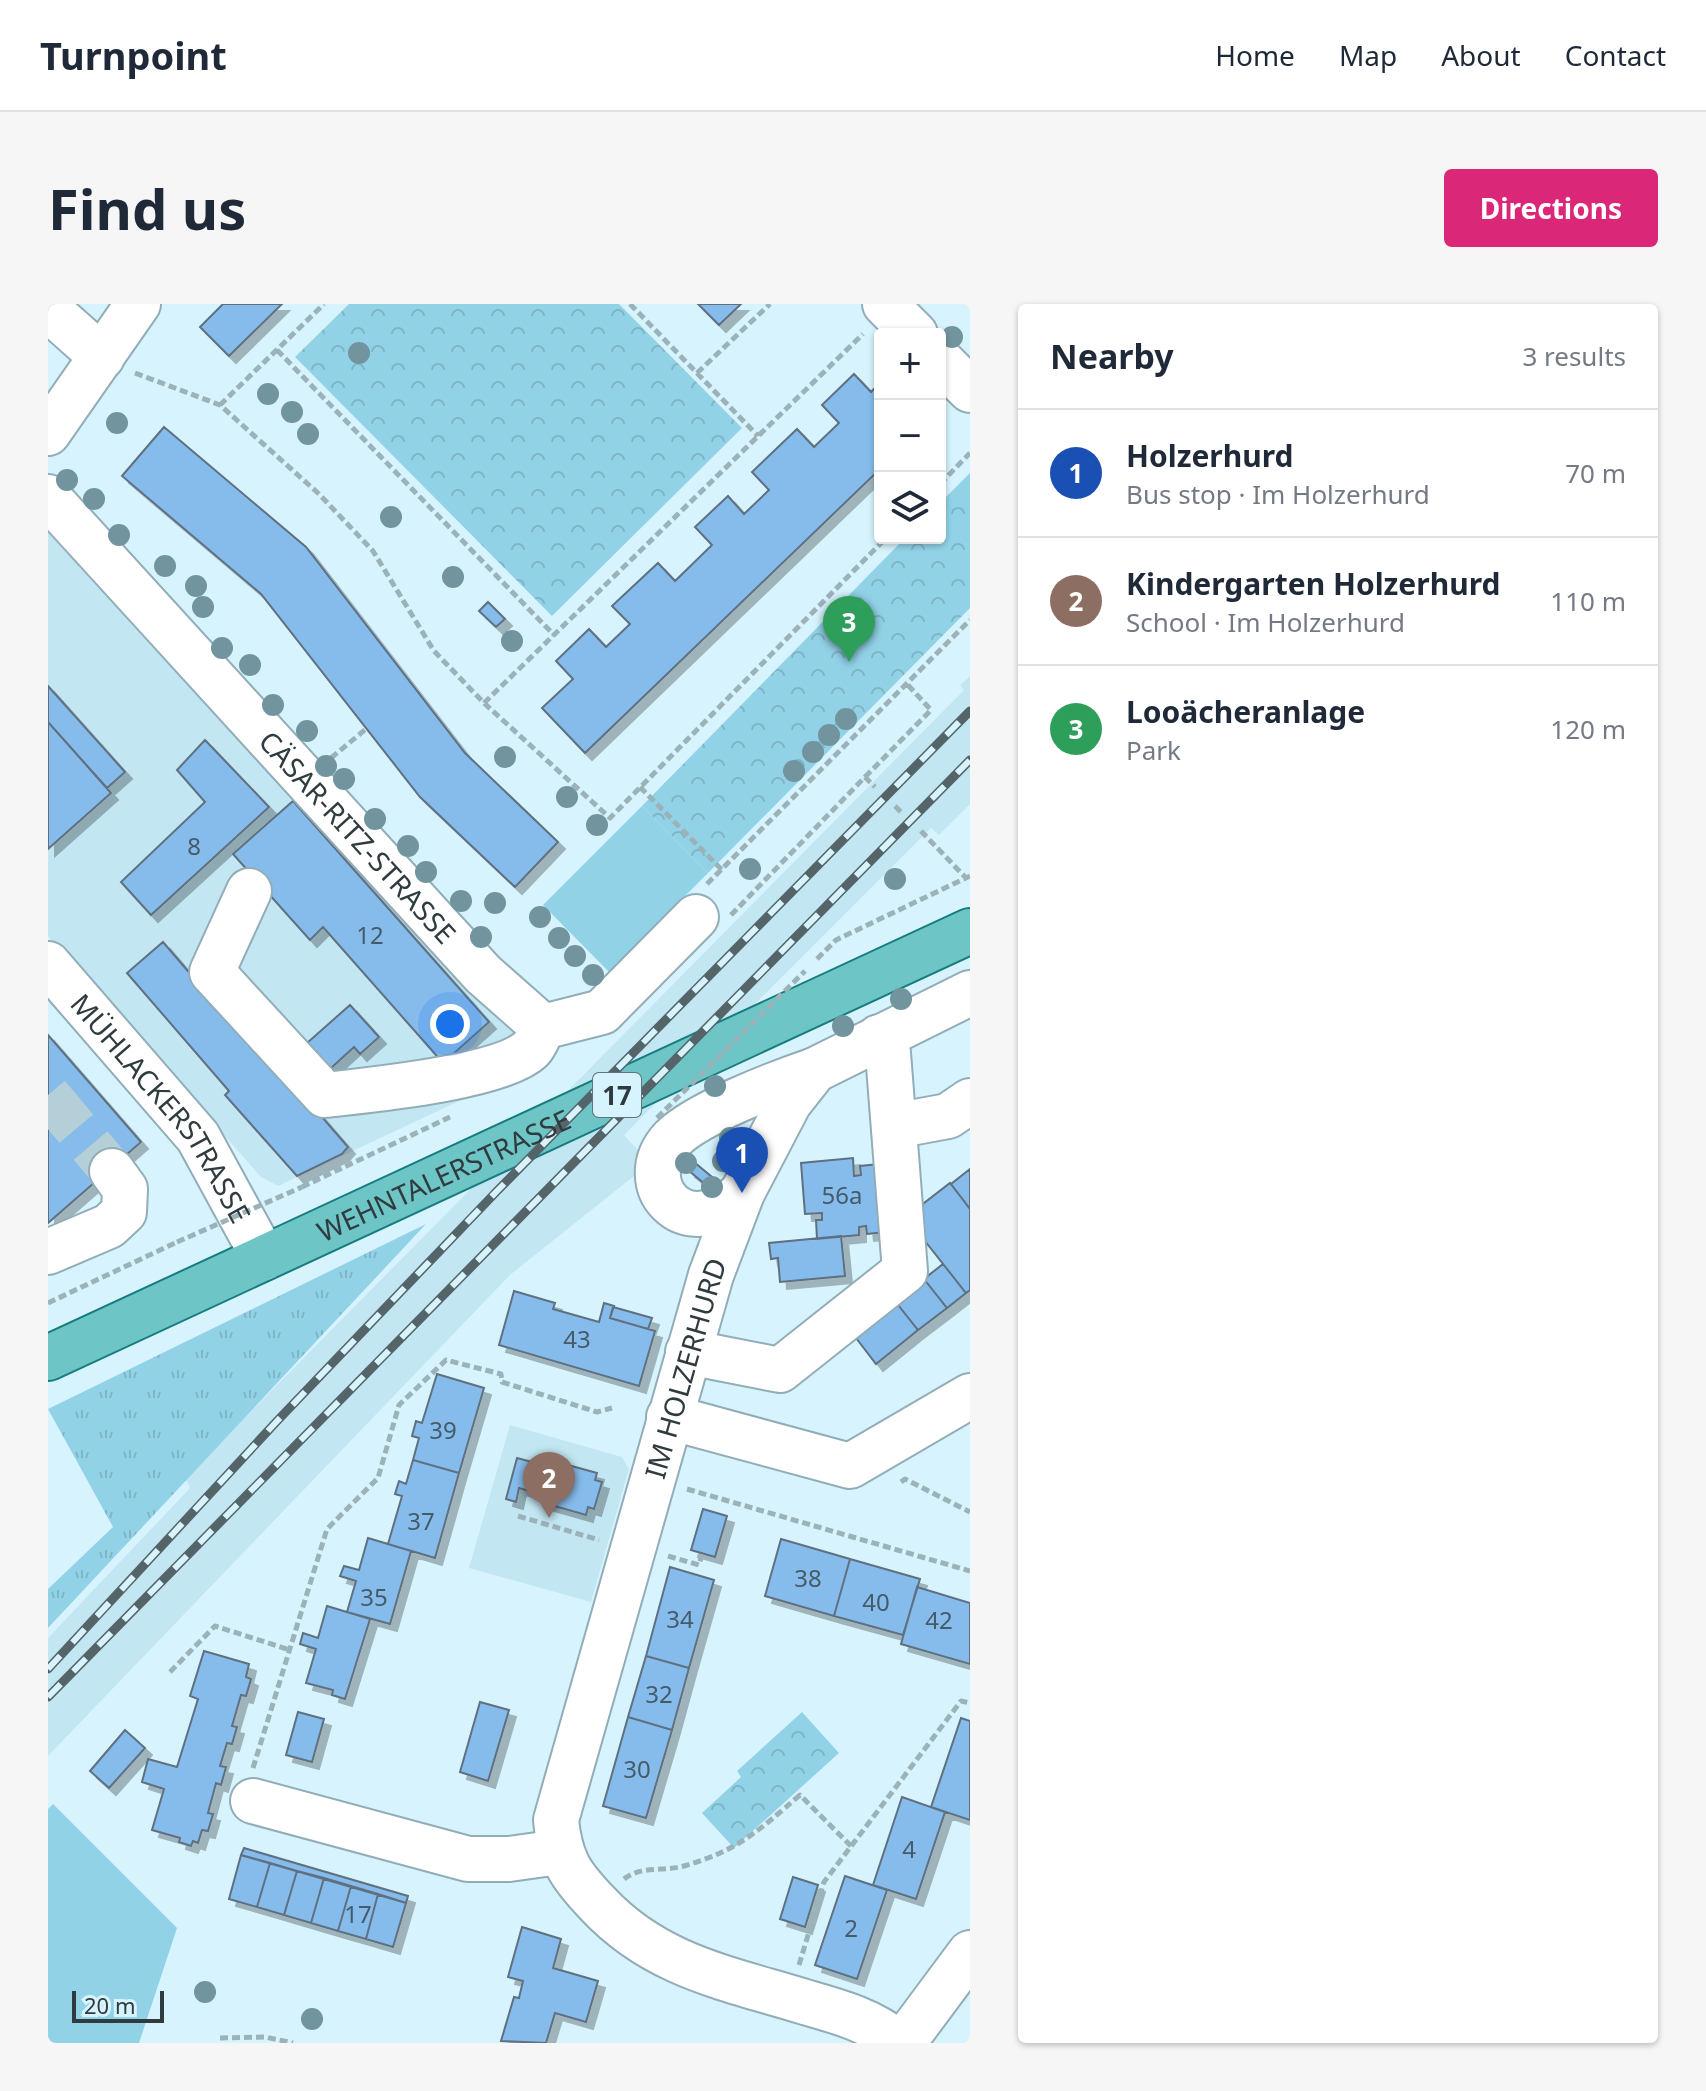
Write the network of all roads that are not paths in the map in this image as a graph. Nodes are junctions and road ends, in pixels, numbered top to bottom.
1 (48, 309) edge
2 (118, 331) edge
3 (946, 366) edge
4 (970, 390) edge
5 (48, 433) edge
6 (48, 497) edge
7 (249, 891) dead end
8 (709, 920) road end
9 (970, 931) edge
10 (48, 964) edge
11 (970, 993) edge
12 (543, 1027) junction
13 (879, 1037) junction
14 (815, 1070) junction
15 (970, 1101) edge
16 (894, 1126) junction
17 (112, 1171) tunnel mouth
18 (742, 1193) junction
19 (48, 1252) edge
20 (264, 1258) junction
21 (688, 1352) junction
22 (48, 1358) edge
23 (970, 1396) edge
24 (669, 1417) junction
25 (253, 1801) road end
26 (559, 1852) junction
27 (970, 1953) edge
28 (901, 2043) edge

1 - 2 street
2 - 5 street
3 - 4 street
6 - 12 street, CÄSAR-RITZ-STRASSE
7 - 12 street
8 - 12 street
9 - 20 main road, WEHNTALERSTRASSE / 17
10 - 20 street, MÜHLACKERSTRASSE
11 - 13 street, IM HOLZERHURD
13 - 14 street, IM HOLZERHURD
13 - 16 street
14 - 18 street, IM HOLZERHURD
14 - 18 street
15 - 16 street
16 - 21 street
17 - 19 street
18 - 21 street, IM HOLZERHURD
20 - 22 main road, WEHNTALERSTRASSE / 17
21 - 24 street, IM HOLZERHURD
23 - 24 street
24 - 26 street, IM HOLZERHURD
25 - 26 street
26 - 28 street
27 - 28 street

